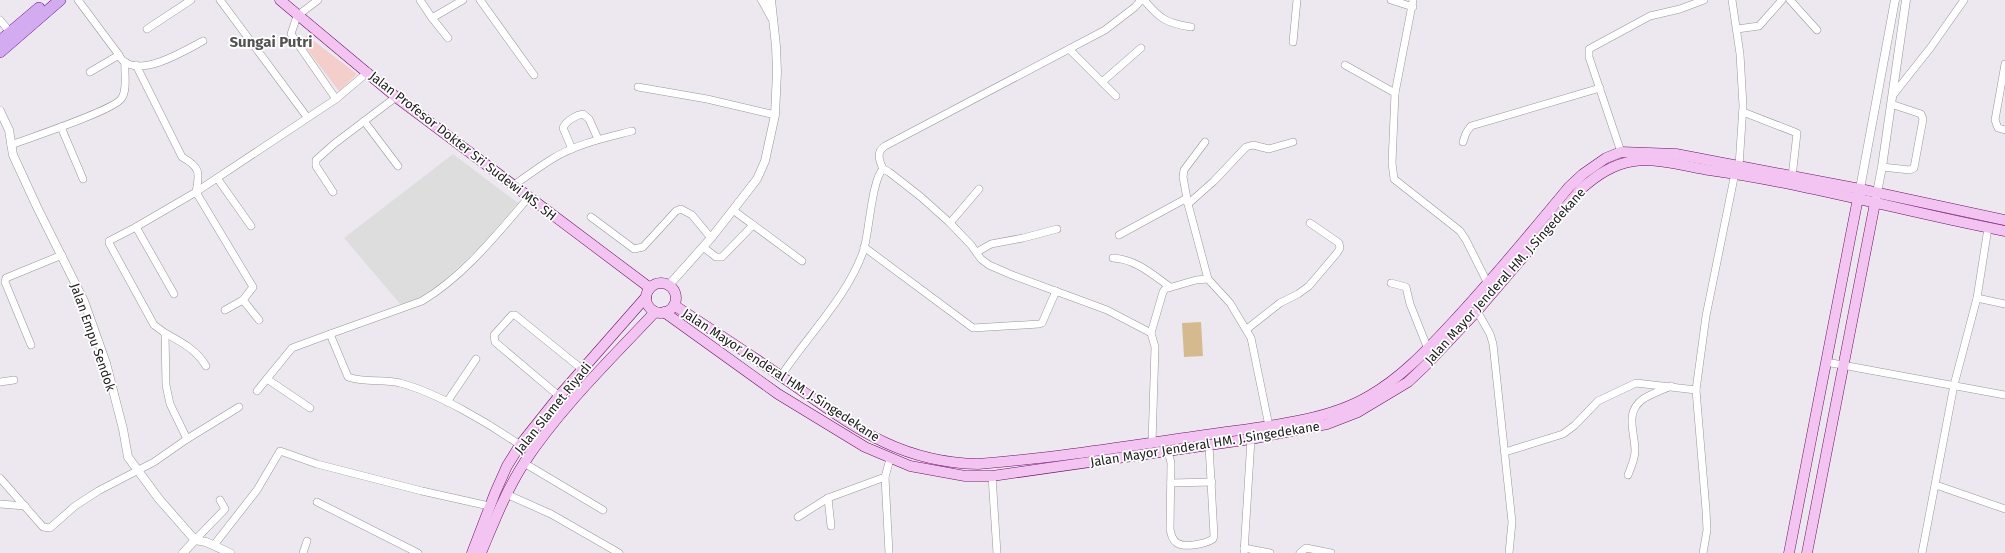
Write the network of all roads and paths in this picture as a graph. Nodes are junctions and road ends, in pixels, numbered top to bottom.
1 (49, 0) edge
2 (60, 0) edge
3 (78, 0) edge
4 (191, 0) edge
5 (220, 0) edge
6 (280, 0) edge
7 (318, 0) edge
8 (420, 0) edge
9 (463, 0) edge
10 (480, 0) edge
11 (762, 0) edge
12 (771, 0) edge
13 (1140, 0) edge
14 (1144, 0) edge
15 (1297, 0) edge
16 (1391, 0) edge
17 (1704, 0) edge
18 (1732, 0) edge
19 (1782, 0) edge
20 (1790, 0) edge
21 (1895, 0) edge
22 (1906, 0) edge
23 (1964, 0) edge
24 (1413, 4) edge
25 (296, 16) junction
26 (432, 18) junction
27 (772, 19) junction
28 (0, 20) edge
29 (1191, 27) dead end
30 (1737, 29) junction
31 (147, 30) dead end
32 (1816, 30) dead end
33 (10, 32) junction
34 (448, 38) dead end
35 (0, 41) edge
36 (203, 41) dead end
37 (1293, 42) dead end
38 (1141, 48) dead end
39 (1069, 49) junction
40 (0, 52) edge
41 (119, 55) junction
42 (124, 62) junction
43 (2005, 64) edge
44 (136, 65) junction
45 (1345, 65) dead end
46 (90, 72) dead end
47 (368, 72) junction
48 (534, 75) dead end
49 (1102, 82) junction
50 (638, 87) dead end
51 (1600, 88) junction
52 (1395, 93) junction
53 (1893, 95) junction
54 (1116, 96) dead end
55 (396, 97) junction
56 (336, 99) junction
57 (1891, 104) junction
58 (0, 111) edge
59 (1743, 112) junction
60 (775, 115) junction
61 (307, 117) junction
62 (364, 121) junction
63 (62, 127) junction
64 (2005, 130) edge
65 (632, 131) dead end
66 (598, 139) junction
67 (1205, 142) dead end
68 (1293, 142) dead end
69 (1463, 142) dead end
70 (11, 145) junction
71 (572, 149) junction
72 (1621, 152) junction
73 (398, 166) dead end
74 (1882, 167) junction
75 (883, 169) junction
76 (1737, 170) junction
77 (1792, 177) junction
78 (217, 178) junction
79 (83, 179) dead end
80 (514, 185) junction
81 (979, 189) dead end
82 (196, 192) junction
83 (333, 192) dead end
84 (1859, 194) junction
85 (529, 197) junction
86 (1876, 198) junction
87 (1188, 201) junction
88 (733, 210) junction
89 (591, 217) dead end
90 (2005, 220) edge
91 (1310, 222) dead end
92 (950, 223) junction
93 (753, 225) junction
94 (251, 226) dead end
95 (136, 228) junction
96 (1988, 228) junction
97 (1057, 229) dead end
98 (2005, 231) edge
99 (1119, 235) dead end
100 (711, 238) junction
101 (703, 247) junction
102 (864, 247) junction
103 (976, 252) junction
104 (62, 255) junction
105 (1113, 258) dead end
106 (802, 261) dead end
107 (1208, 279) junction
108 (3, 283) edge
109 (1392, 283) dead end
110 (1488, 284) junction
111 (669, 285) junction
112 (1170, 287) junction
113 (1056, 291) junction
114 (648, 293) junction
115 (174, 294) dead end
116 (1977, 298) junction
117 (243, 300) junction
118 (2005, 304) edge
119 (674, 305) junction
120 (226, 310) dead end
121 (1477, 311) junction
122 (660, 312) junction
123 (259, 320) dead end
124 (1247, 329) junction
125 (165, 333) junction
126 (1150, 333) junction
127 (330, 334) junction
128 (31, 345) dead end
129 (1428, 349) junction
130 (476, 359) dead end
131 (1826, 362) junction
132 (1844, 365) junction
133 (206, 366) dead end
134 (583, 370) junction
135 (781, 376) junction
136 (267, 379) junction
137 (14, 380) dead end
138 (0, 382) edge
139 (1954, 385) junction
140 (1671, 386) junction
141 (1696, 390) junction
142 (257, 391) dead end
143 (2005, 395) edge
144 (559, 396) junction
145 (447, 402) junction
146 (239, 407) dead end
147 (310, 408) dead end
148 (538, 422) junction
149 (1269, 426) junction
150 (547, 431) junction
151 (187, 439) junction
152 (1251, 439) junction
153 (1152, 443) junction
154 (520, 445) junction
155 (1209, 445) junction
156 (1096, 450) junction
157 (1168, 451) junction
158 (1505, 452) junction
159 (1077, 453) junction
160 (890, 459) junction
161 (1097, 462) junction
162 (524, 463) junction
163 (1078, 465) junction
164 (138, 472) junction
165 (1628, 475) dead end
166 (992, 476) junction
167 (885, 477) junction
168 (0, 478) edge
169 (1212, 482) junction
170 (1171, 483) junction
171 (1936, 484) junction
172 (506, 494) junction
173 (828, 498) junction
174 (220, 500) dead end
175 (317, 502) dead end
176 (0, 504) edge
177 (25, 506) junction
178 (489, 506) junction
179 (2005, 509) edge
180 (604, 510) dead end
181 (798, 517) dead end
182 (831, 526) dead end
183 (195, 540) junction
184 (307, 541) dead end
185 (214, 545) junction
186 (1244, 551) edge
187 (183, 553) edge
188 (230, 553) edge
189 (303, 553) edge
190 (418, 553) edge
191 (472, 553) edge
192 (481, 553) edge
193 (619, 553) edge
194 (888, 553) edge
195 (997, 553) edge
196 (1270, 553) edge
197 (1300, 553) edge
198 (1331, 553) edge
199 (1509, 553) edge
200 (1703, 553) edge
201 (1789, 553) edge
202 (1807, 553) edge
203 (1922, 553) edge

1 - 33 main road
2 - 40 main road
3 - 41 street
4 - 31 street
5 - 61 street
6 - 25 main road, Jalan Profesor Dokter Sri Sudewi MS. SH
7 - 25 street
8 - 26 street
9 - 26 street
10 - 48 street
11 - 27 street
12 - 27 street
13 - 39 street
14 - 29 street
15 - 37 street
16 - 24 street
17 - 51 street
18 - 30 street
19 - 30 street
20 - 32 street
21 - 84 street
22 - 53 street
23 - 53 street
24 - 52 street
25 - 47 main road, Jalan Profesor Dokter Sri Sudewi MS. SH
25 - 56 street
26 - 34 street
27 - 60 street
28 - 33 street
30 - 59 street
33 - 35 main road
36 - 44 street
38 - 49 street
39 - 49 street
39 - 75 street
41 - 42 street
41 - 46 street
42 - 44 street
42 - 63 street
43 - 64 street
44 - 82 street
45 - 52 street
47 - 55 main road, Jalan Profesor Dokter Sri Sudewi MS. SH
47 - 56 street
49 - 54 street
50 - 60 street
51 - 69 street
51 - 72 street
52 - 110 street
53 - 57 street
55 - 62 street
55 - 80 main road, Jalan Profesor Dokter Sri Sudewi MS. SH
56 - 61 street
57 - 74 street
57 - 74 street
58 - 70 street, Jalan Empu Sendok
59 - 76 street
59 - 77 street
60 - 88 street
61 - 78 street
62 - 73 street
62 - 83 street
63 - 70 street
63 - 79 street
65 - 66 street
66 - 71 street
66 - 71 street
67 - 87 street
68 - 87 street
70 - 104 street, Jalan Empu Sendok
71 - 80 street
72 - 76 main road, Jalan Mayor Jenderal HM. J.Singedekane
72 - 110 main road, Jalan Mayor Jenderal HM. J.Singedekane
74 - 86 street
75 - 92 street
75 - 102 street
76 - 77 main road, Jalan Mayor Jenderal HM. J.Singedekane
76 - 84 main road, Jalan Mayor Jenderal HM. J.Singedekane
76 - 121 main road, Jalan Mayor Jenderal HM. J.Singedekane
76 - 141 street
77 - 84 main road, Jalan Mayor Jenderal HM. J.Singedekane
78 - 82 street
78 - 94 street
80 - 85 main road, Jalan Profesor Dokter Sri Sudewi MS. SH
81 - 92 street
82 - 95 street
82 - 117 street
84 - 86 main road, Jalan Mayor Jenderal HM. J.Singedekane
84 - 131 main road
85 - 114 main road, Jalan Profesor Dokter Sri Sudewi MS. SH
85 - 127 street
86 - 90 main road
86 - 96 main road
86 - 132 main road
87 - 99 street
87 - 107 street
88 - 93 street
88 - 100 street
89 - 100 street
91 - 124 street
92 - 103 street
93 - 101 street
93 - 106 street
95 - 115 street
95 - 125 street
96 - 98 main road
96 - 116 street
97 - 103 street
100 - 101 street
101 - 111 street
102 - 113 street
102 - 135 street
103 - 113 street
104 - 108 street
104 - 164 street, Jalan Empu Sendok
105 - 112 street
107 - 112 street
107 - 124 street
108 - 128 street
109 - 129 street
110 - 129 main road, Jalan Mayor Jenderal HM. J.Singedekane
111 - 114 main road
111 - 119 main road
112 - 126 street
113 - 126 street
114 - 122 main road
114 - 134 main road, Jalan Slamet Riyadi
116 - 118 street
116 - 139 street
117 - 120 street
117 - 123 street
119 - 122 main road
119 - 135 main road, Jalan Mayor Jenderal HM. J.Singedekane
121 - 152 main road, Jalan Mayor Jenderal HM. J.Singedekane
121 - 158 street
122 - 150 main road, Jalan Slamet Riyadi
122 - 160 main road, Jalan Mayor Jenderal HM. J.Singedekane
124 - 149 street
125 - 133 street
125 - 151 street
126 - 153 street
127 - 136 street
127 - 145 street
129 - 149 main road, Jalan Mayor Jenderal HM. J.Singedekane
130 - 145 street
131 - 132 street
131 - 201 main road
132 - 139 street
132 - 202 main road
134 - 144 main road, Jalan Slamet Riyadi
134 - 144 street
135 - 159 main road, Jalan Mayor Jenderal HM. J.Singedekane
136 - 142 street
136 - 147 street
137 - 138 street
139 - 143 street
139 - 171 street
140 - 141 street
140 - 158 street
140 - 165 street
141 - 200 street
144 - 148 main road, Jalan Slamet Riyadi
145 - 154 street
146 - 151 street
148 - 150 main road
148 - 154 main road, Jalan Slamet Riyadi
149 - 153 main road, Jalan Mayor Jenderal HM. J.Singedekane
150 - 162 main road, Jalan Slamet Riyadi
151 - 164 street
152 - 155 main road, Jalan Mayor Jenderal HM. J.Singedekane
152 - 186 street
153 - 156 main road, Jalan Mayor Jenderal HM. J.Singedekane
154 - 178 main road, Jalan Slamet Riyadi
155 - 157 main road, Jalan Mayor Jenderal HM. J.Singedekane
155 - 169 street
156 - 159 main road, Jalan Mayor Jenderal HM. J.Singedekane
156 - 161 main road
157 - 161 main road, Jalan Mayor Jenderal HM. J.Singedekane
157 - 170 street
158 - 199 street
159 - 163 main road
160 - 166 main road, Jalan Mayor Jenderal HM. J.Singedekane
160 - 167 street
161 - 163 main road, Jalan Mayor Jenderal HM. J.Singedekane
162 - 172 main road, Jalan Slamet Riyadi
162 - 180 street
163 - 166 main road, Jalan Mayor Jenderal HM. J.Singedekane
164 - 177 street
164 - 183 street, Jalan Empu Sendok
166 - 195 street
167 - 173 street
167 - 194 street
168 - 177 street
169 - 170 street
169 - 170 street
171 - 179 street
171 - 203 street
172 - 192 main road, Jalan Slamet Riyadi
172 - 193 street
173 - 181 street
173 - 182 street
174 - 183 street
175 - 190 street
176 - 177 street
178 - 185 street
178 - 191 main road, Jalan Slamet Riyadi
183 - 185 street
183 - 187 street
184 - 189 street
185 - 188 street
186 - 196 street
197 - 198 street

